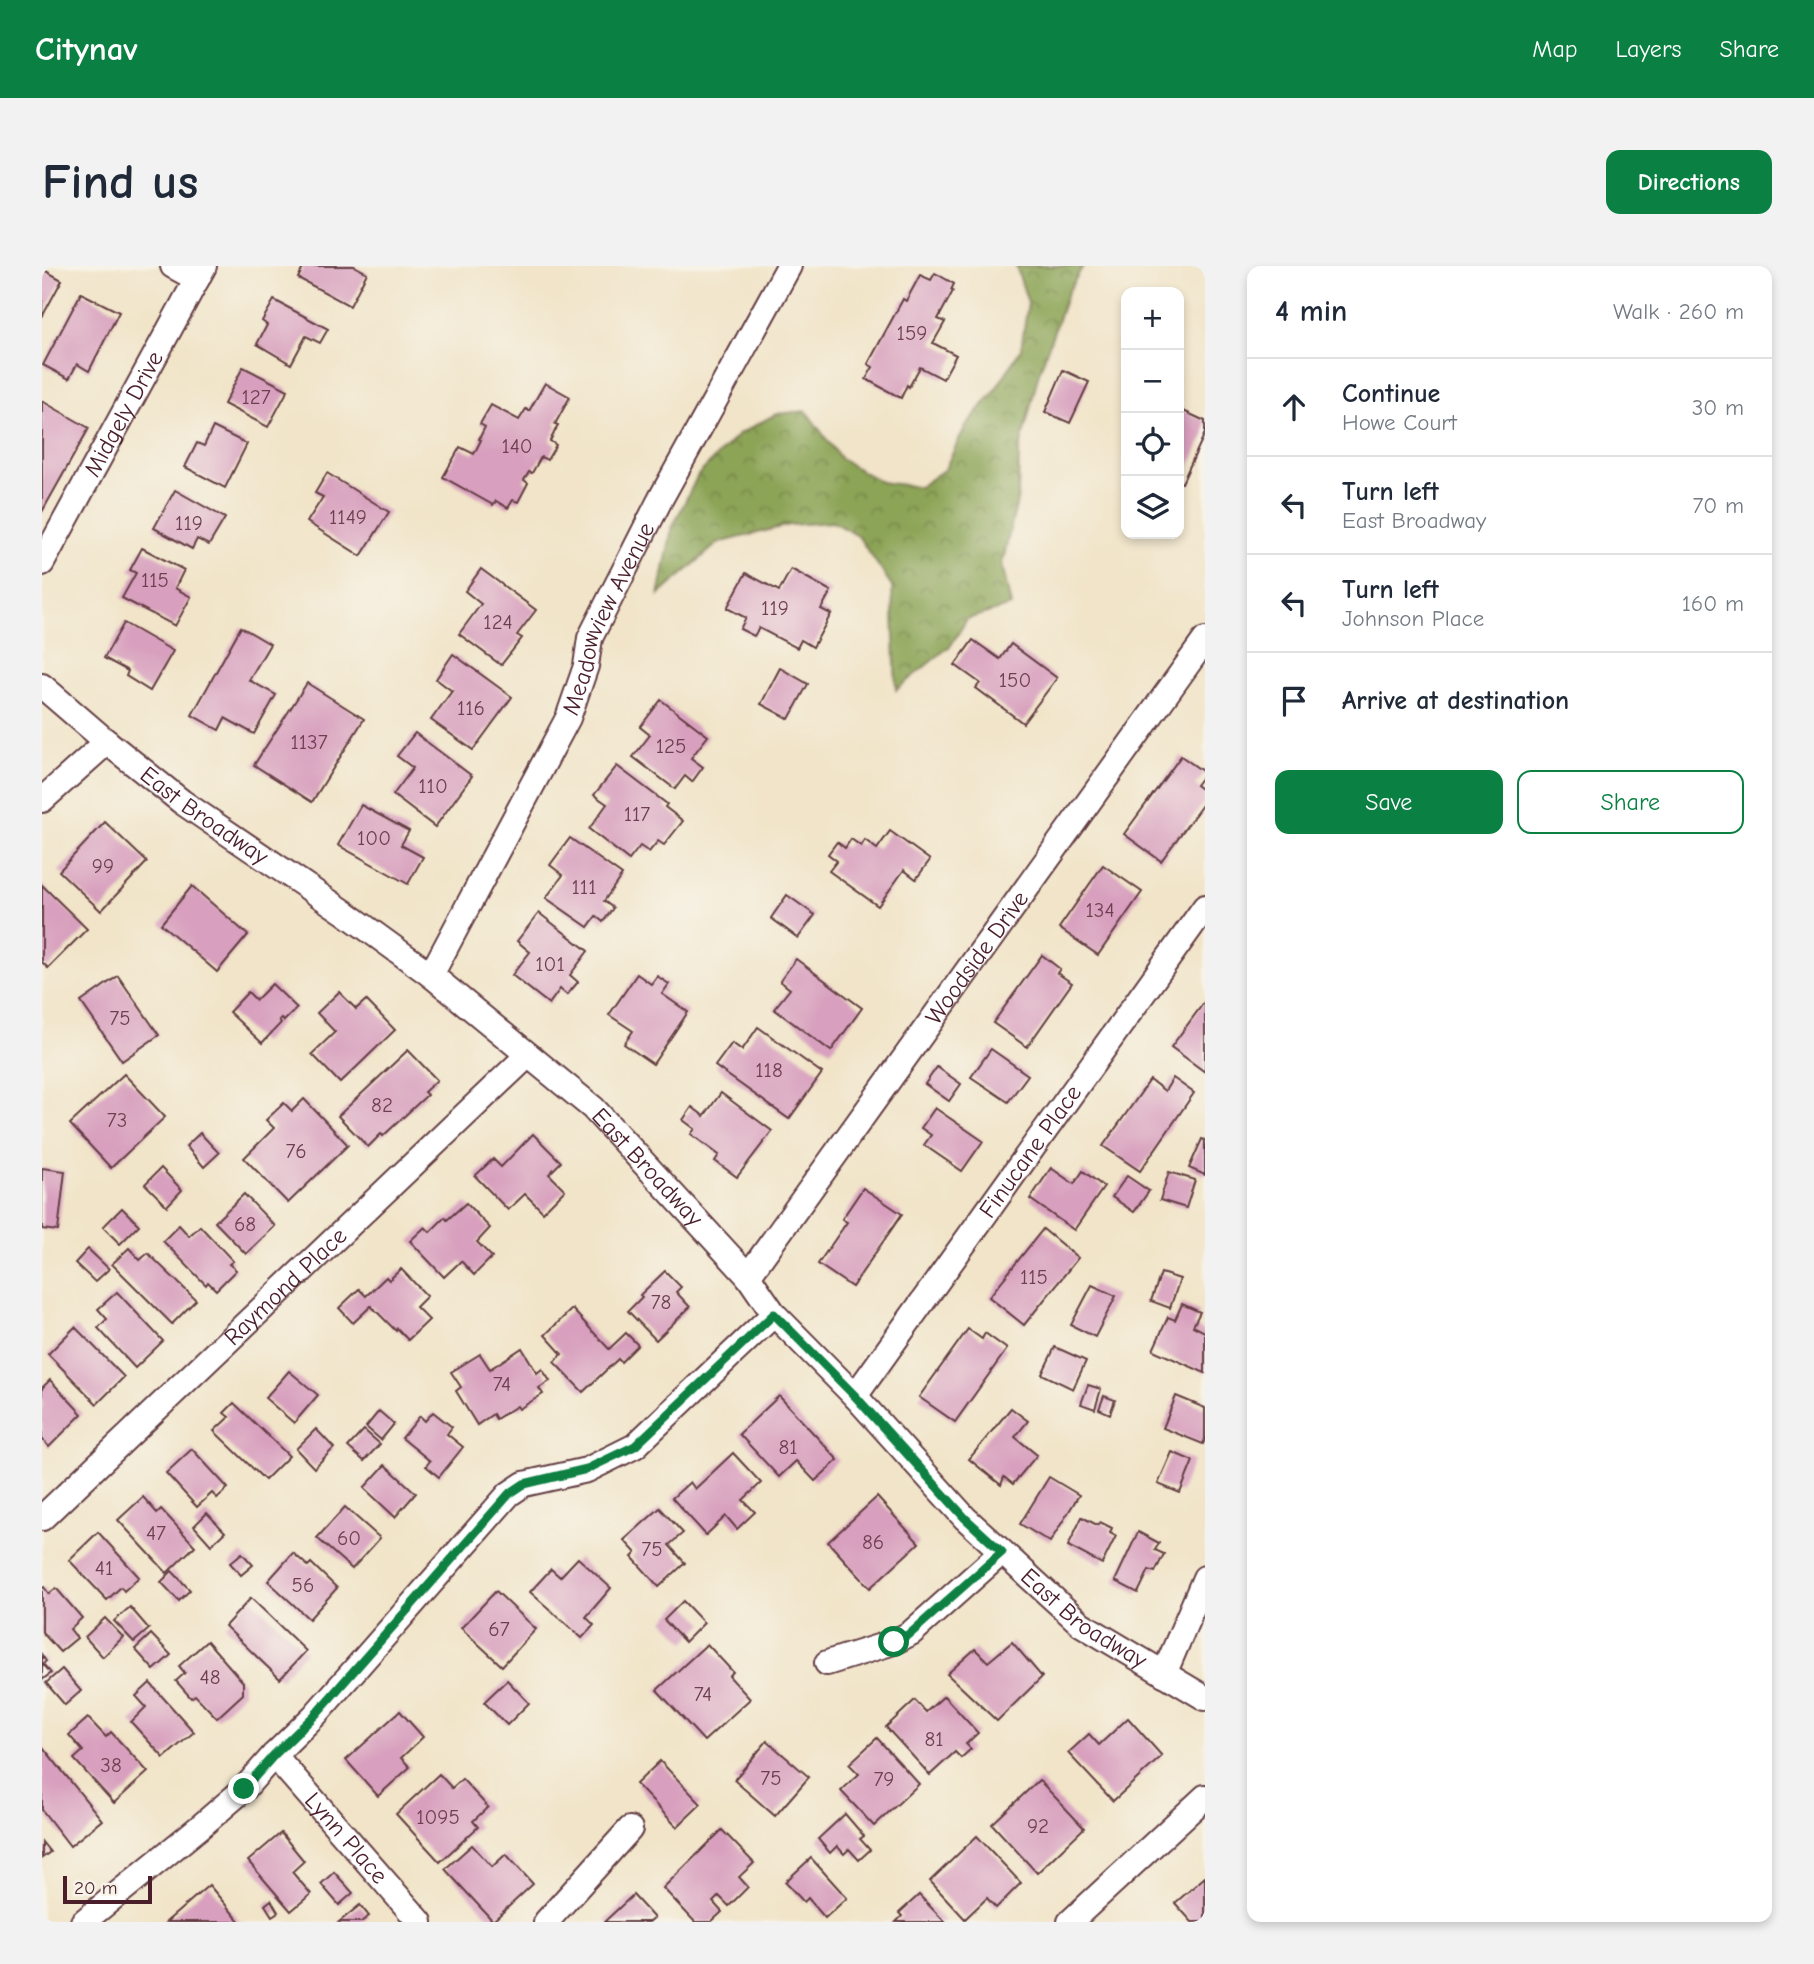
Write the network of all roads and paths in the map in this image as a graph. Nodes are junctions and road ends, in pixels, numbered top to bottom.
1 (173, 266) edge
2 (789, 266) edge
3 (200, 273) edge
4 (42, 563) edge
5 (1205, 640) edge
6 (42, 686) edge
7 (107, 742) junction
8 (42, 800) edge
9 (1205, 907) edge
10 (431, 975) junction
11 (528, 1055) junction
12 (748, 1276) junction
13 (774, 1314) junction
14 (855, 1396) junction
15 (42, 1518) edge
16 (1002, 1552) junction
17 (1205, 1578) edge
18 (827, 1663) dead end
19 (1164, 1674) junction
20 (1205, 1698) edge
21 (274, 1755) junction
22 (1205, 1797) edge
23 (630, 1829) dead end
24 (83, 1922) edge
25 (420, 1922) edge
26 (546, 1922) edge
27 (1070, 1922) edge

1 - 3 street
2 - 10 street, Meadowview Avenue
3 - 4 street, Midgely Drive
5 - 12 street, Woodside Drive
6 - 7 street, East Broadway
7 - 8 street
7 - 10 street, East Broadway
9 - 14 street, Finucane Place
10 - 11 street, East Broadway
11 - 12 street, East Broadway
11 - 15 street, Raymond Place
12 - 13 street, East Broadway
13 - 14 street, East Broadway
13 - 21 street
14 - 16 street, East Broadway
16 - 18 street
16 - 19 street, East Broadway
17 - 19 street
19 - 20 street, East Broadway
21 - 24 street
21 - 25 street, Lynn Place
22 - 27 street
23 - 26 street

